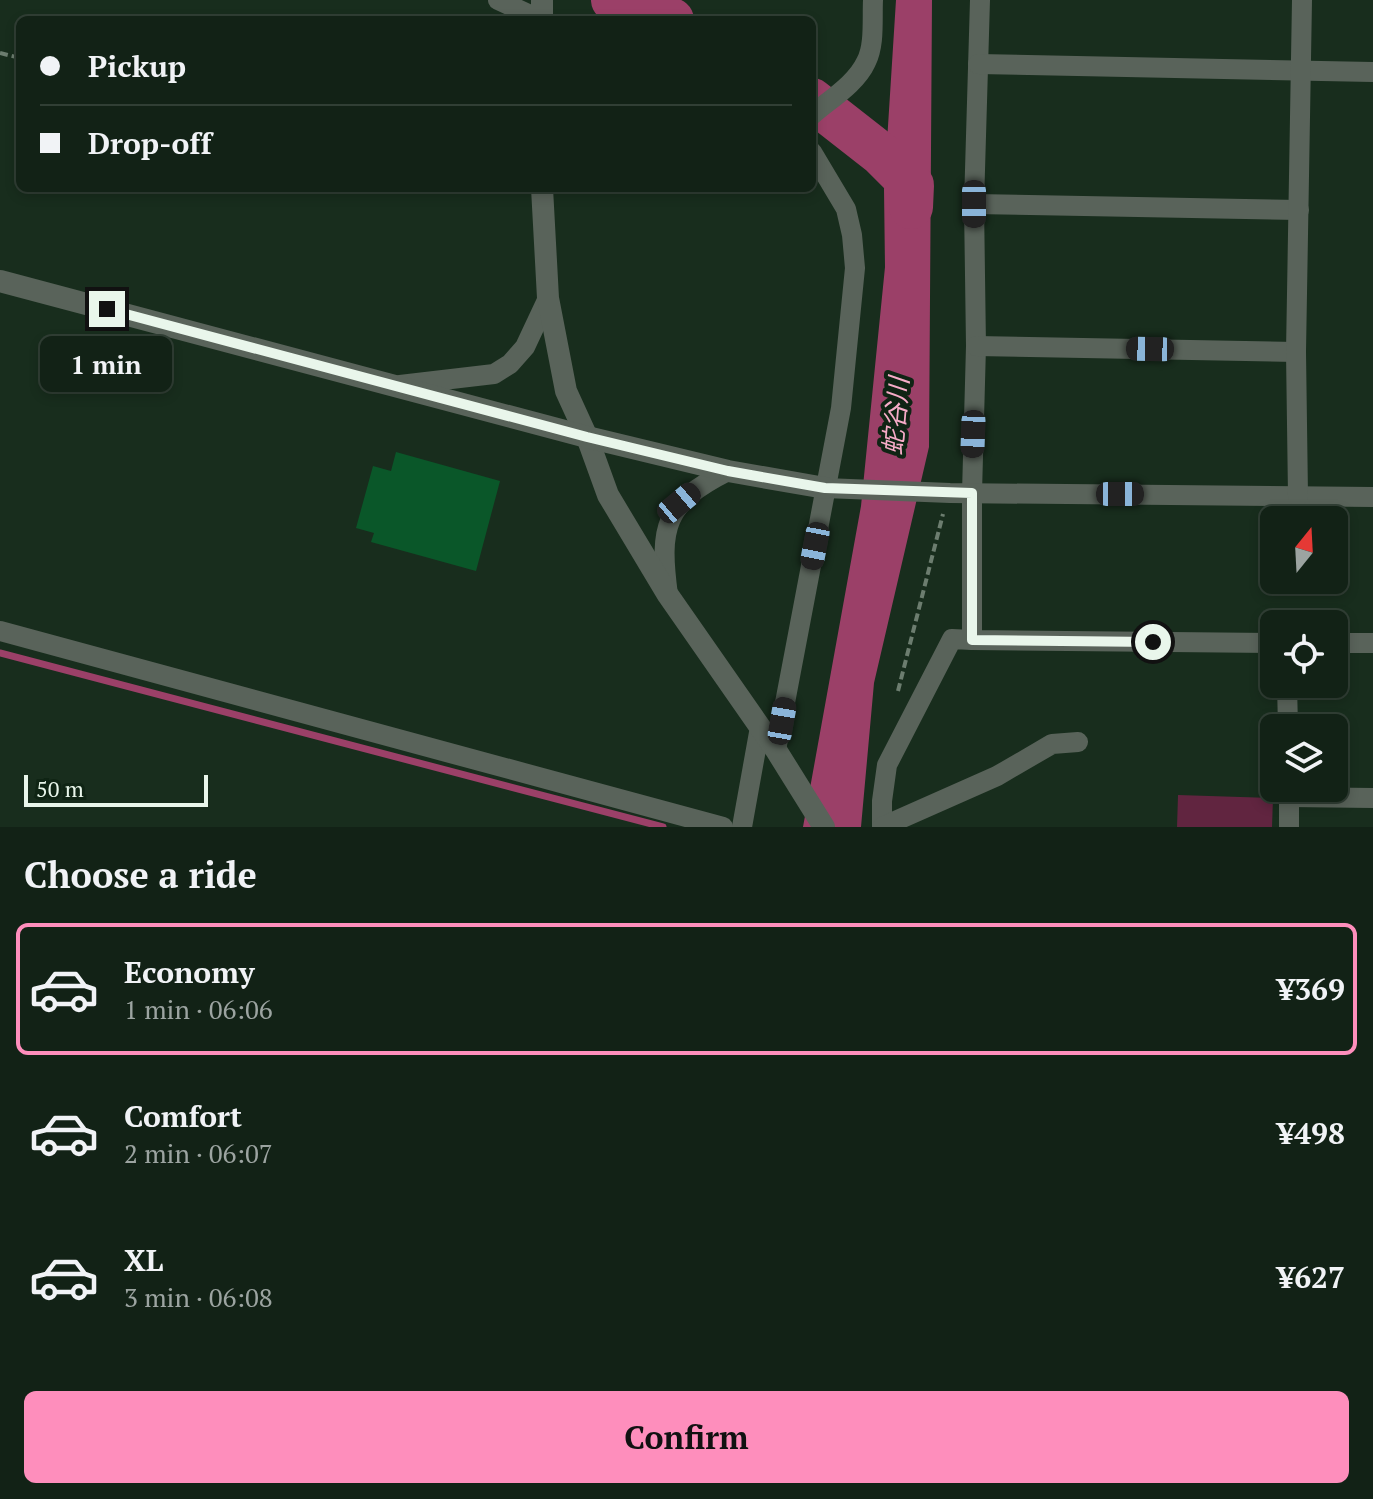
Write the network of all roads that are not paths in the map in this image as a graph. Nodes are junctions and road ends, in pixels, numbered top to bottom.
1 (498, 0) edge
2 (873, 0) edge
3 (980, 0) edge
4 (1302, 0) edge
5 (542, 13) edge
6 (978, 64) junction
7 (1302, 71) junction
8 (1373, 72) edge
9 (816, 111) edge
10 (816, 159) edge
11 (542, 192) edge
12 (974, 204) junction
13 (1299, 210) junction
14 (0, 281) edge
15 (548, 298) junction
16 (976, 346) junction
17 (1296, 352) junction
18 (400, 385) junction
19 (587, 437) junction
20 (728, 471) junction
21 (825, 488) junction
22 (972, 493) junction
23 (1298, 496) junction
24 (1373, 497) edge
25 (668, 595) junction
26 (0, 631) edge
27 (972, 640) junction
28 (1260, 643) edge
29 (1348, 643) edge
30 (1373, 643) edge
31 (760, 727) junction
32 (1078, 742) dead end
33 (776, 750) junction
34 (1348, 796) edge
35 (1373, 798) edge
36 (1289, 802) edge
37 (723, 827) edge
38 (742, 827) edge
39 (824, 827) edge
40 (882, 827) edge
41 (1289, 827) edge

1 - 5 street
2 - 9 street
3 - 6 street
4 - 7 street
6 - 7 street
6 - 12 street
7 - 8 street
7 - 13 street
10 - 21 street
11 - 15 street
12 - 13 street
12 - 16 street
13 - 17 street
14 - 18 street
15 - 18 street
15 - 19 street
16 - 17 street
16 - 22 street
17 - 23 street
18 - 19 street
19 - 20 street
19 - 25 street
20 - 21 street
20 - 25 street
21 - 22 street
21 - 33 street
22 - 23 street
22 - 27 street
23 - 24 street
25 - 31 street
26 - 37 street
27 - 28 street
27 - 40 street
29 - 30 street
31 - 33 street
31 - 38 street
32 - 40 street
33 - 39 street
34 - 35 street
36 - 41 street

